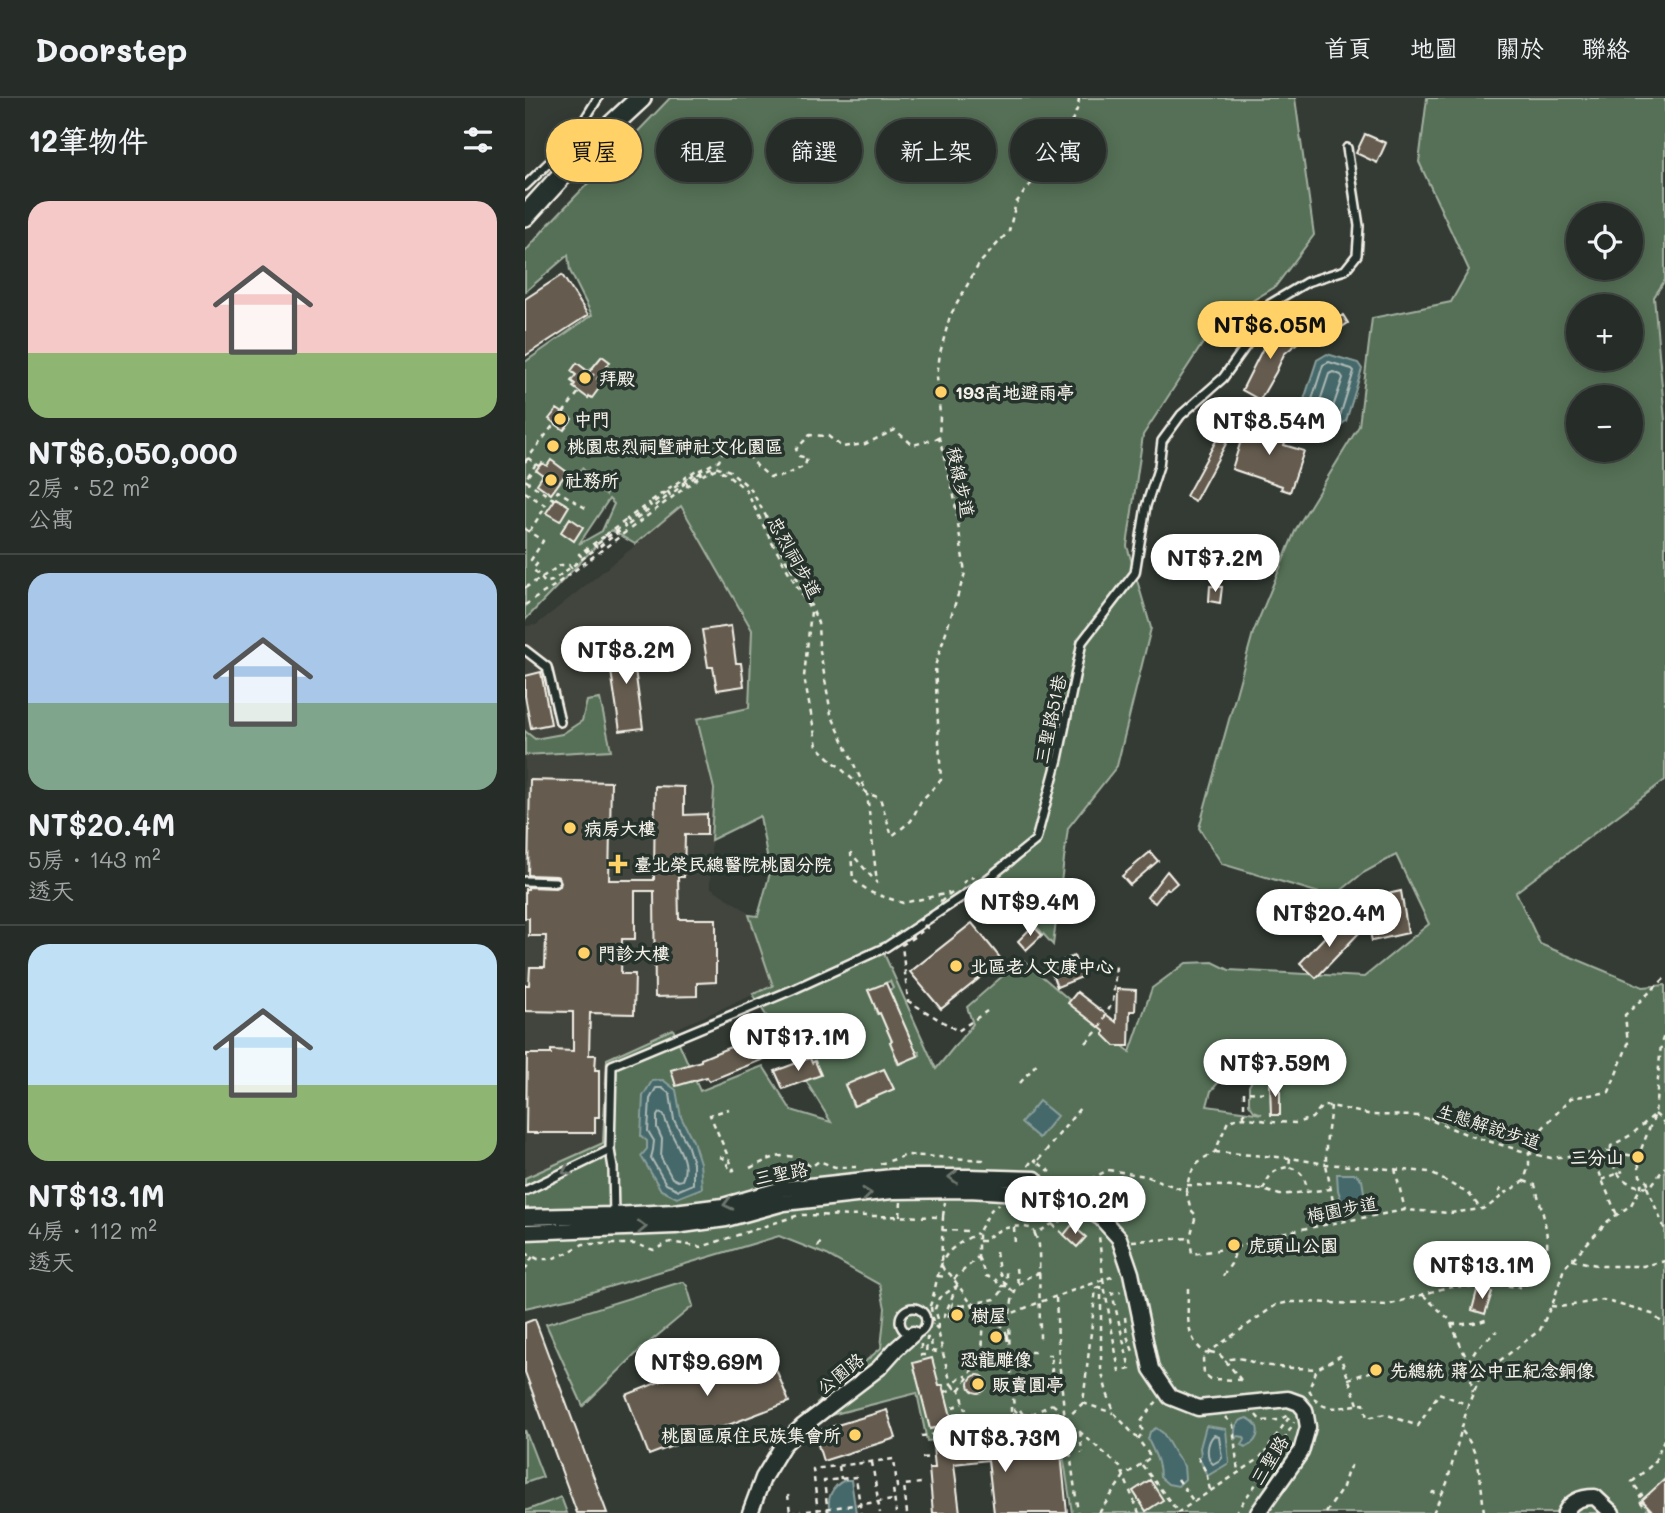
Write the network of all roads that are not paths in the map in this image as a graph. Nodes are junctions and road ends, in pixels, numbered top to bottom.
1 (598, 98) edge
2 (641, 98) edge
3 (589, 119) edge
4 (613, 119) edge
5 (1347, 148) dead end
6 (546, 170) edge
7 (550, 182) edge
8 (525, 186) edge
9 (525, 216) edge
10 (525, 650) edge
11 (560, 722) dead end
12 (525, 881) edge
13 (555, 882) dead end
14 (610, 1150) junction
15 (525, 1191) edge
16 (525, 1217) edge
17 (614, 1222) junction
18 (525, 1232) edge
19 (917, 1336) junction
20 (750, 1513) edge
21 (1258, 1513) edge
22 (1565, 1513) edge
23 (1612, 1513) edge

1 - 3 lane
2 - 4 street
5 - 14 lane, 三聖路51巷
6 - 8 lane
7 - 9 street
10 - 11 lane
12 - 13 lane
14 -> 15 lane
14 - 17 lane, 三聖路51巷
16 - 17 street, 三聖路
17 - 18 street, 三聖路
17 - 21 street, 三聖路
19 - 19 lane, 公園路
19 - 20 street, 公園路
22 - 23 street

